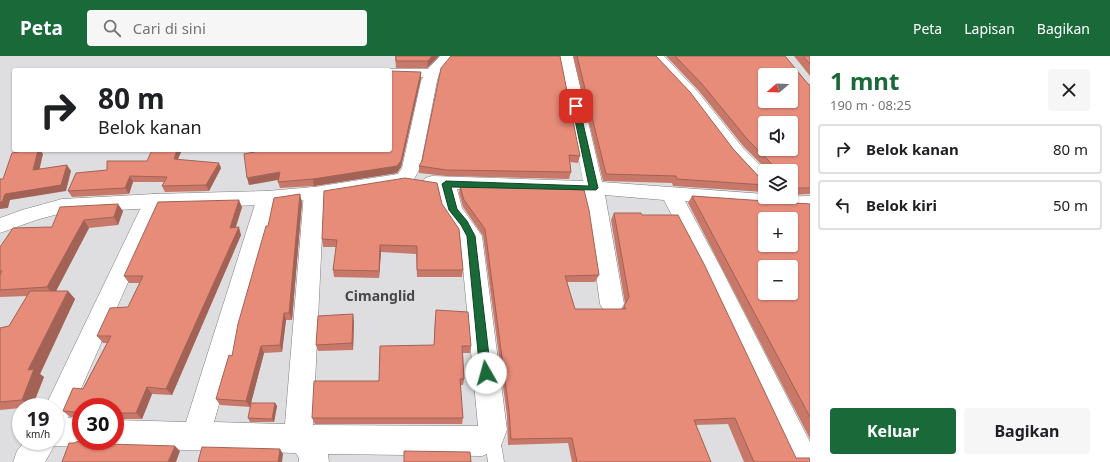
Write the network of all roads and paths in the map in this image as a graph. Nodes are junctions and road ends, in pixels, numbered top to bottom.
1 (448, 56) edge
2 (566, 56) edge
3 (656, 56) edge
4 (392, 72) edge
5 (432, 73) junction
6 (758, 173) edge
7 (405, 179) junction
8 (446, 184) junction
9 (594, 188) junction
10 (328, 190) junction
11 (671, 194) junction
12 (267, 198) junction
13 (758, 199) edge
14 (154, 201) junction
15 (798, 202) edge
16 (810, 203) edge
17 (0, 226) edge
18 (612, 304) dead end
19 (63, 398) edge
20 (124, 434) edge
21 (196, 436) junction
22 (298, 439) junction
23 (36, 450) edge
24 (493, 450) edge
25 (28, 462) edge
26 (314, 462) edge
27 (804, 462) edge

1 - 5 street
2 - 9 street
3 - 6 street
4 - 5 street
5 - 7 street
7 - 8 street
7 - 10 street
8 - 9 street
8 - 24 street
9 - 11 street
9 - 18 street
10 - 12 street
10 - 22 street
11 - 13 street
11 - 27 street
12 - 14 street
12 - 21 street
14 - 17 street
14 - 19 street
15 - 16 street
20 - 21 street
21 - 22 street
22 - 24 street
22 - 26 street
23 - 25 street

